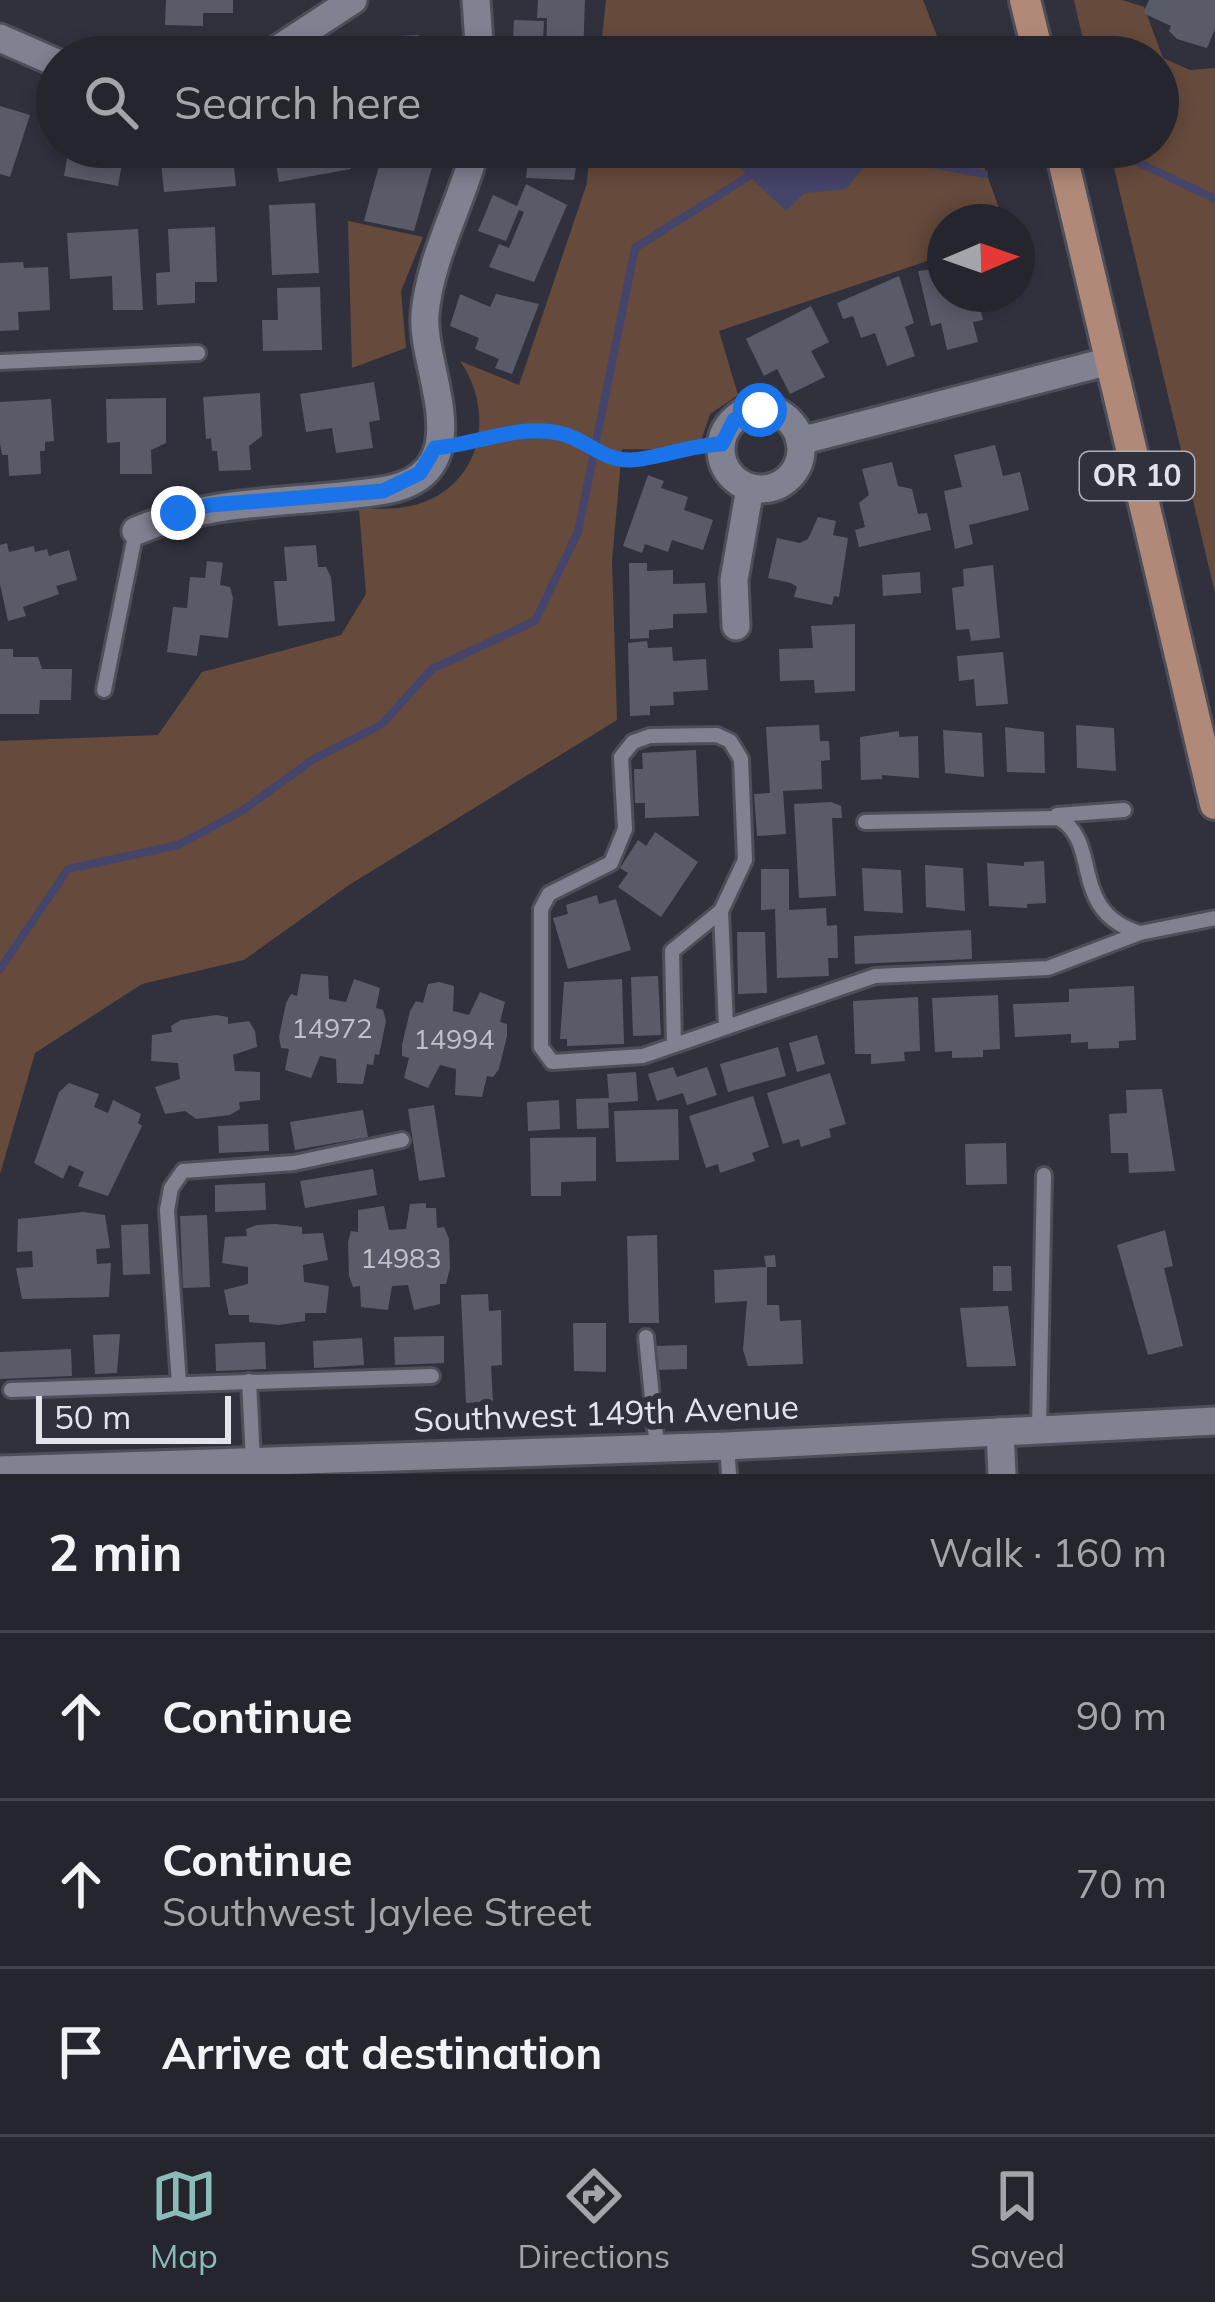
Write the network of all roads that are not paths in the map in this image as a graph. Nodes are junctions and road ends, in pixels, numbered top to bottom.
1 (353, 0) edge
2 (476, 0) edge
3 (1025, 0) edge
4 (298, 36) edge
5 (479, 36) edge
6 (1034, 36) edge
7 (0, 38) edge
8 (36, 54) edge
9 (470, 168) edge
10 (1065, 168) edge
11 (198, 353) dead end
12 (1110, 361) junction
13 (0, 362) edge
14 (800, 441) junction
15 (750, 488) junction
16 (136, 531) joint
17 (736, 626) dead end
18 (104, 690) dead end
19 (1215, 804) edge
20 (1124, 810) dead end
21 (1041, 816) junction
22 (865, 822) dead end
23 (721, 911) junction
24 (1215, 917) edge
25 (1139, 933) junction
26 (726, 1027) junction
27 (674, 1045) junction
28 (402, 1140) dead end
29 (1043, 1175) dead end
30 (646, 1337) dead end
31 (432, 1376) dead end
32 (249, 1381) junction
33 (179, 1384) junction
34 (11, 1390) dead end
35 (1215, 1421) edge
36 (1039, 1430) junction
37 (1000, 1432) junction
38 (657, 1448) junction
39 (253, 1460) junction
40 (728, 1460) edge
41 (434, 1464) edge
42 (123, 1469) edge
43 (0, 1470) edge
44 (1002, 1474) edge

1 - 4 street
2 - 5 street
3 - 6 main road
7 - 8 street
9 - 16 street
10 - 12 main road, OR 10
11 - 13 lane
12 - 14 street
12 - 19 main road, OR 10
14 - 15 street
14 - 15 street
15 - 17 street
16 - 18 lane
20 - 21 lane
21 - 22 lane
21 - 25 lane
23 - 26 lane
23 - 27 lane
23 - 27 lane
24 - 25 lane
25 - 26 lane
26 - 27 lane
28 - 33 lane
29 - 36 lane
30 - 38 lane
31 - 32 lane
32 - 33 lane
32 - 39 lane
33 - 34 lane
35 - 36 street, Southwest 149th Avenue
36 - 37 street, Southwest 149th Avenue
37 - 40 street, Southwest 149th Avenue
37 - 44 street
38 - 40 street, Southwest 149th Avenue
38 - 41 street, Southwest 149th Avenue
39 - 41 street, Southwest 149th Avenue
39 - 42 street, Southwest 149th Avenue
42 - 43 street, Southwest 149th Avenue

